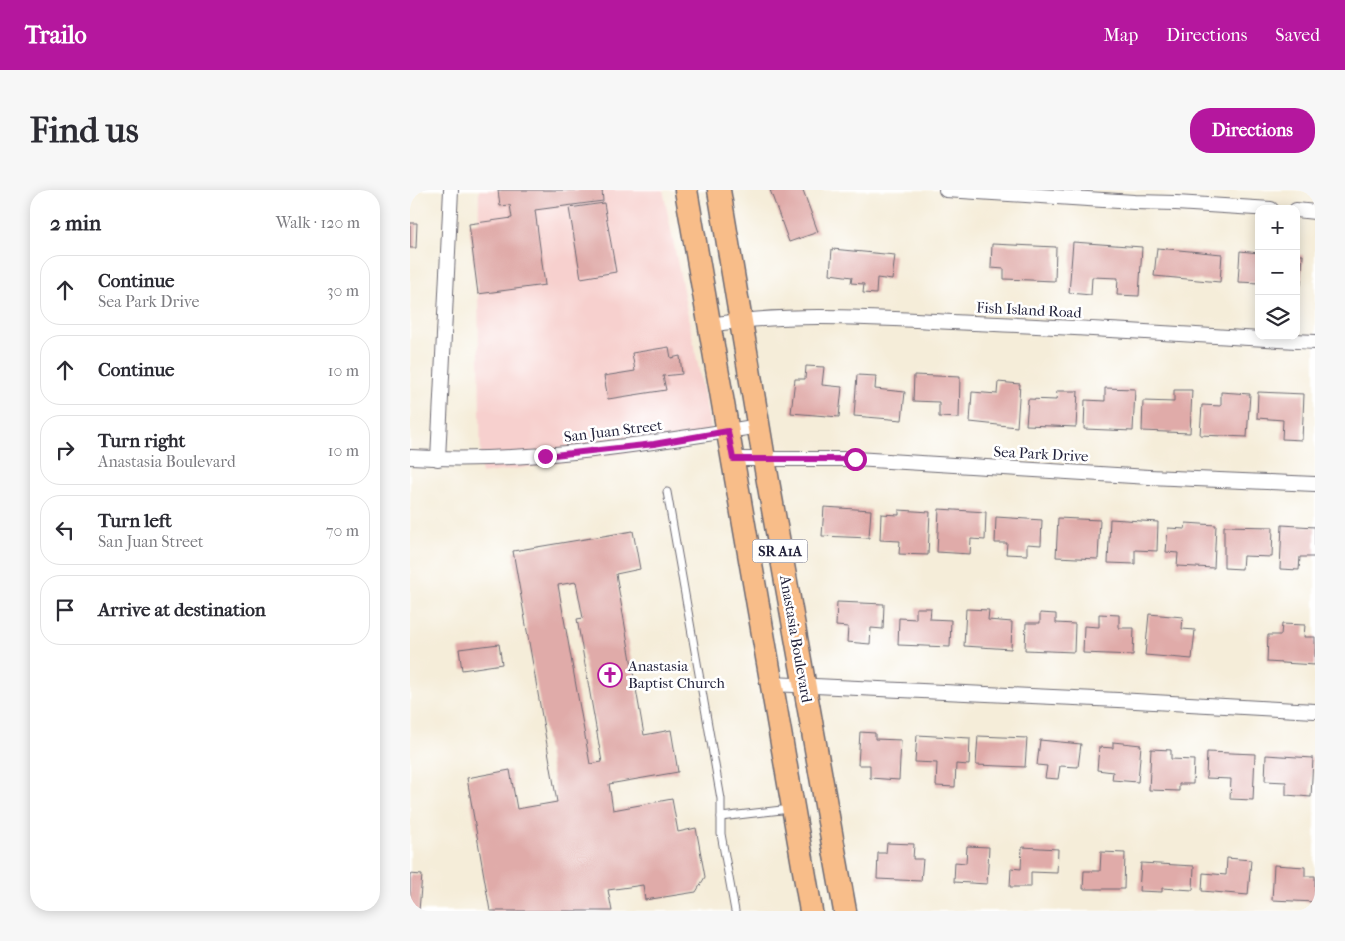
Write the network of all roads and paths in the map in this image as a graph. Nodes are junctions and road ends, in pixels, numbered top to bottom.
1 (686, 190) edge
2 (719, 190) edge
3 (946, 190) edge
4 (447, 191) edge
5 (1255, 208) edge
6 (1300, 210) edge
7 (1315, 212) edge
8 (742, 320) junction
9 (710, 326) junction
10 (1315, 342) edge
11 (760, 426) junction
12 (728, 431) junction
13 (410, 457) edge
14 (438, 459) junction
15 (733, 459) junction
16 (764, 459) junction
17 (1315, 484) edge
18 (666, 492) dead end
19 (772, 684) junction
20 (804, 685) junction
21 (1315, 711) edge
22 (794, 809) junction
23 (721, 817) junction
24 (735, 911) edge
25 (811, 911) edge
26 (844, 911) edge

1 - 9 main road, Anastasia Boulevard / SR A1A
2 - 8 main road, Anastasia Boulevard / SR A1A
3 - 5 street
4 - 14 street
6 - 7 street
8 - 9 street, Fish Island Road
8 - 10 street, Fish Island Road
8 - 11 main road, Anastasia Boulevard / SR A1A
9 - 12 main road, Anastasia Boulevard / SR A1A
11 - 12 street, San Juan Street
11 - 16 main road, Anastasia Boulevard / SR A1A
12 - 14 street, San Juan Street
12 - 15 main road, Anastasia Boulevard / SR A1A
13 - 14 street, San Juan Street
15 - 16 street, Sea Park Drive
15 - 19 main road, Anastasia Boulevard / SR A1A
16 - 17 street, Sea Park Drive
16 - 20 main road, Anastasia Boulevard / SR A1A
18 - 23 lane
19 - 20 street
19 - 22 main road, Anastasia Boulevard / SR A1A
20 - 21 street
20 - 26 main road, Anastasia Boulevard / SR A1A
22 - 23 lane
22 - 25 main road, Anastasia Boulevard / SR A1A
23 - 24 lane

